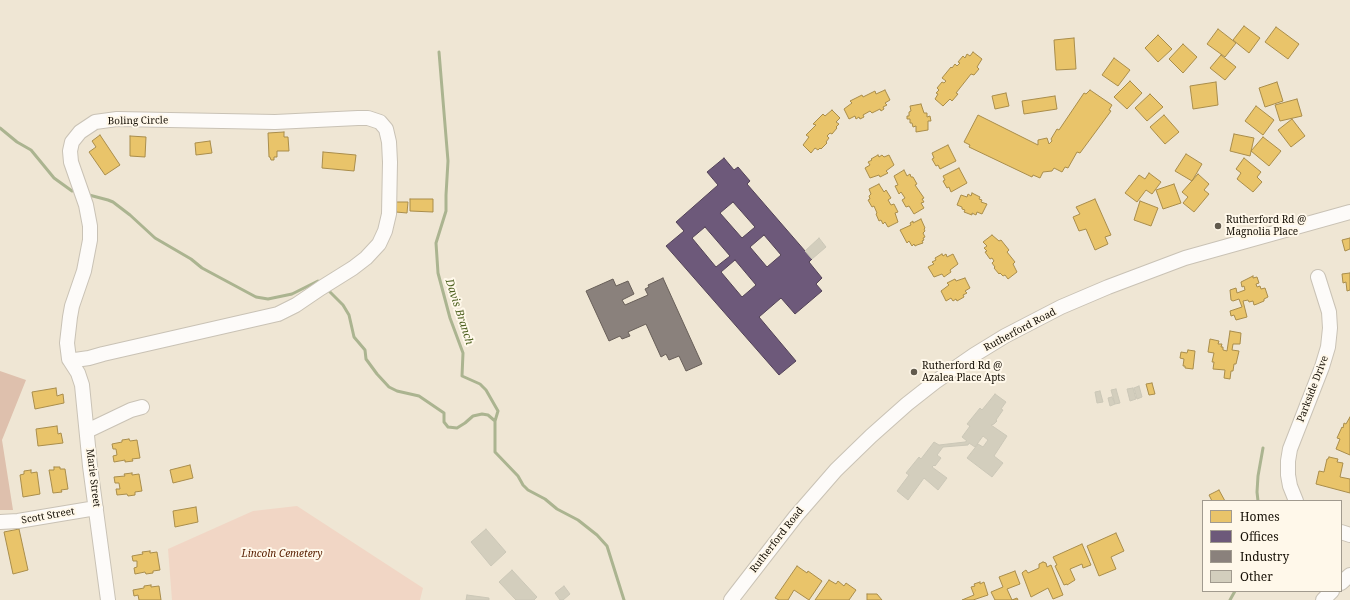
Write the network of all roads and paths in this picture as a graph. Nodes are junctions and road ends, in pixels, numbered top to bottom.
1 (1350, 212) edge
2 (1318, 277) dead end
3 (69, 360) junction
4 (142, 407) dead end
5 (87, 431) junction
6 (1296, 500) edge
7 (96, 508) junction
8 (0, 522) edge
9 (1350, 575) edge
10 (1342, 582) edge
11 (1331, 592) edge
12 (108, 600) edge
13 (731, 600) edge
14 (1323, 600) edge

1 - 13 street, Rutherford Road
2 - 6 street, Parkside Drive
3 - 3 street, Boling Circle
3 - 5 street, Marie Street
4 - 5 street
5 - 7 street, Marie Street
7 - 8 street, Scott Street
7 - 12 street, Marie Street
9 - 10 street
11 - 14 street

